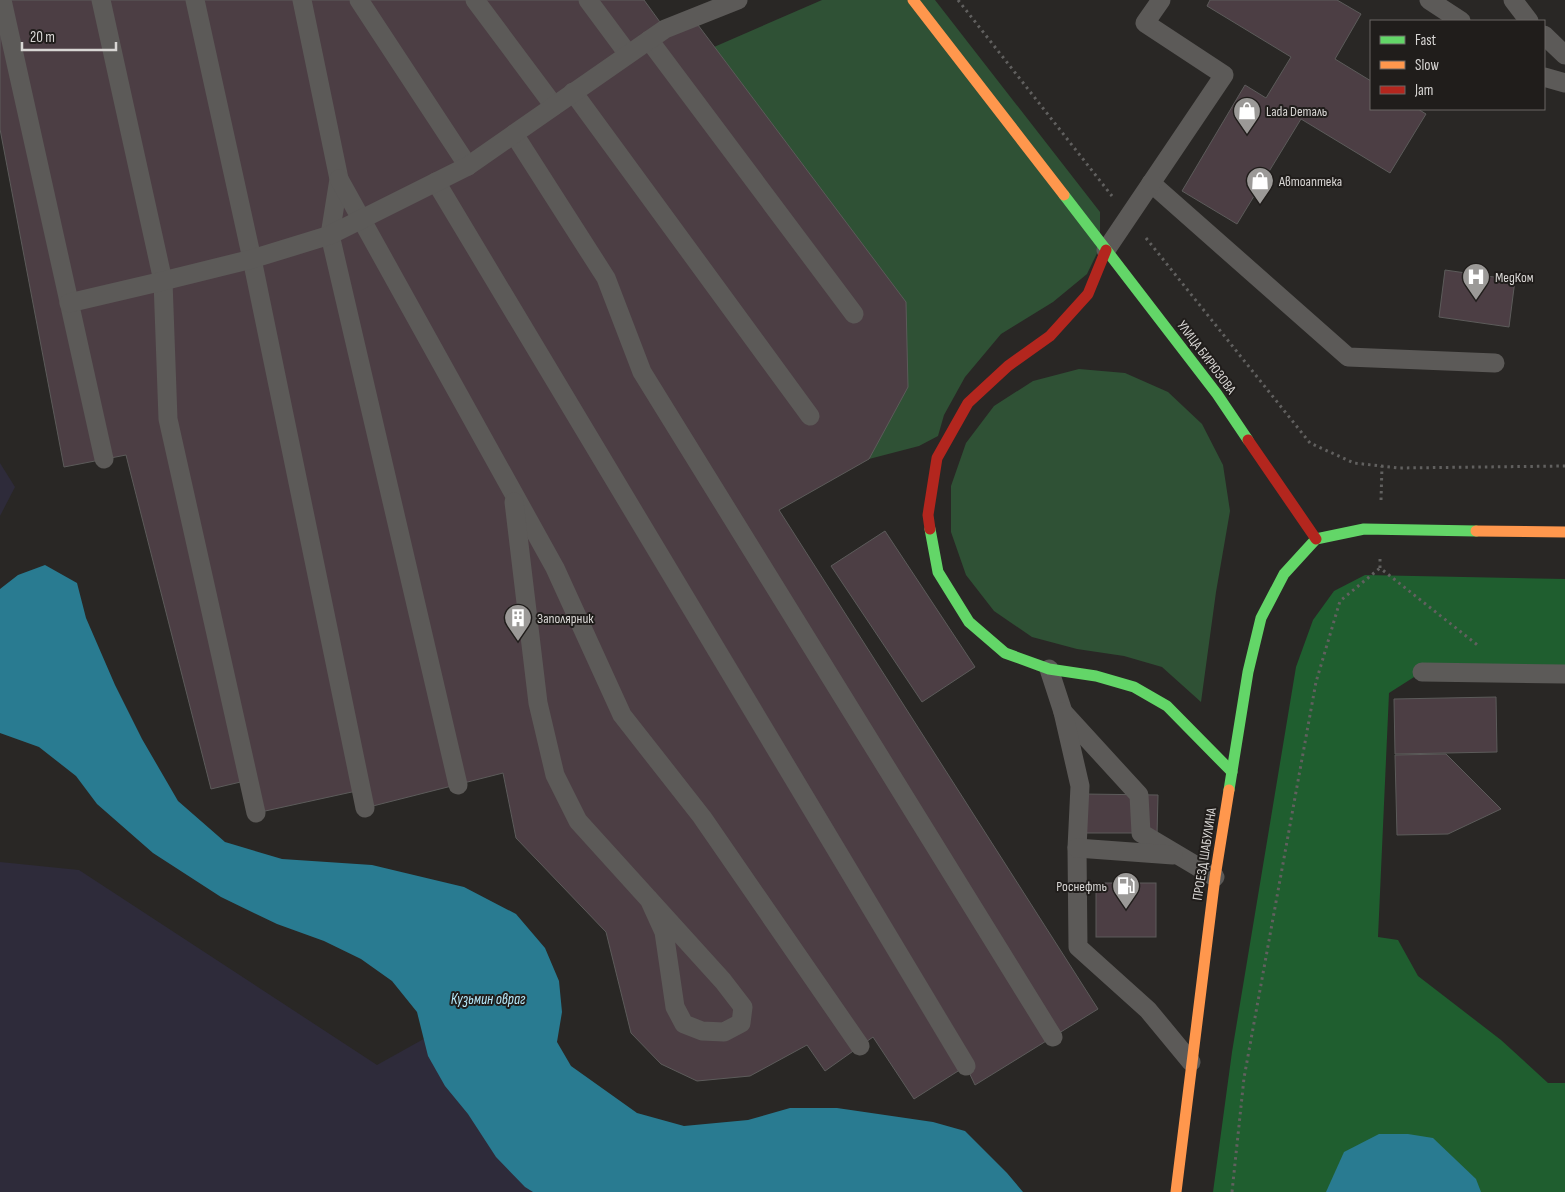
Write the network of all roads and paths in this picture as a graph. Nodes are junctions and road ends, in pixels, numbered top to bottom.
1 (2, 0) edge
2 (101, 0) edge
3 (195, 0) edge
4 (302, 0) edge
5 (359, 0) edge
6 (474, 0) edge
7 (588, 0) edge
8 (738, 0) edge
9 (913, 0) edge
10 (1161, 0) edge
11 (1429, 0) edge
12 (1513, 0) edge
13 (1459, 20) edge
14 (1528, 20) edge
15 (1545, 36) edge
16 (650, 40) junction
17 (628, 54) junction
18 (1565, 54) edge
19 (1545, 77) edge
20 (1565, 83) edge
21 (573, 92) junction
22 (554, 106) junction
23 (514, 134) junction
24 (468, 166) junction
25 (340, 179) junction
26 (436, 182) junction
27 (1151, 183) junction
28 (362, 219) junction
29 (330, 235) junction
30 (1106, 250) junction
31 (252, 259) junction
32 (163, 282) junction
33 (69, 303) junction
34 (854, 314) dead end
35 (1495, 363) dead end
36 (810, 416) dead end
37 (1310, 443) dead end
38 (104, 459) dead end
39 (1382, 466) junction
40 (1565, 466) edge
41 (513, 492) junction
42 (1381, 529) junction
43 (1565, 532) edge
44 (1316, 539) junction
45 (1380, 568) junction
46 (1049, 669) junction
47 (1422, 672) dead end
48 (1515, 673) junction
49 (1565, 674) edge
50 (1062, 712) junction
51 (1232, 772) junction
52 (458, 784) dead end
53 (365, 808) dead end
54 (256, 813) dead end
55 (1077, 848) junction
56 (1177, 856) junction
57 (1215, 877) junction
58 (650, 899) junction
59 (1053, 1036) dead end
60 (860, 1046) dead end
61 (1191, 1062) junction
62 (966, 1066) dead end
63 (1176, 1192) edge
64 (1232, 1192) edge

1 - 33 lane
2 - 32 lane
3 - 31 lane
4 - 25 lane
5 - 24 lane
6 - 22 lane
7 - 17 lane
8 - 16 lane
9 - 30 main road, УЛИЦА БИРЮЗОВА
10 - 27 lane
11 - 13 lane
12 - 14 lane
15 - 18 lane
16 - 17 lane
16 - 34 lane
17 - 21 lane
19 - 20 lane
21 - 22 lane
21 - 36 lane
22 - 23 lane
23 - 24 lane
23 - 59 lane
24 - 26 lane
25 - 28 lane
25 - 29 lane
26 - 28 lane
26 - 62 lane
27 - 30 lane
27 - 35 lane
28 - 29 lane
28 - 41 lane
29 - 31 lane
29 - 52 lane
30 - 44 main road, УЛИЦА БИРЮЗОВА
30 - 46 main road
31 - 32 lane
31 - 53 lane
32 - 33 lane
32 - 54 lane
33 - 38 lane
37 - 39 path
39 - 40 path
39 - 42 path
41 - 58 lane
41 - 60 lane
42 - 43 main road
42 - 44 main road
42 - 45 path
44 - 51 main road, ПРОЕЗД ШАБУЛИНА
45 - 48 path
45 - 64 path
46 - 50 lane
46 - 51 main road
47 - 48 lane
48 - 49 lane
50 - 55 lane
50 - 56 lane
51 - 57 main road, ПРОЕЗД ШАБУЛИНА
55 - 56 lane
55 - 61 lane
56 - 57 lane
57 - 61 main road, ПРОЕЗД ШАБУЛИНА
58 - 58 lane
61 - 63 main road, ПРОЕЗД ШАБУЛИНА

